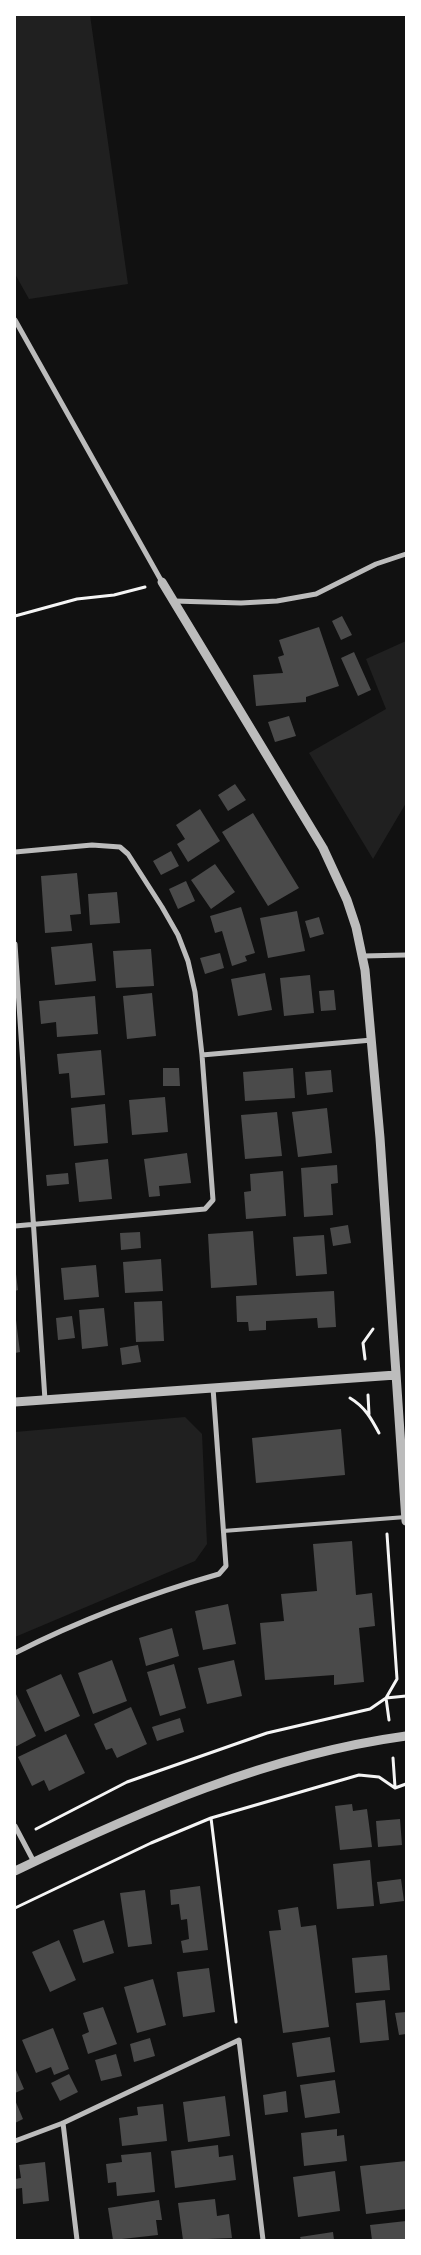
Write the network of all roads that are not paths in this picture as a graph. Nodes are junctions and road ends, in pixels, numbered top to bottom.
1 (15, 320) edge
2 (406, 554) edge
3 (162, 582) joint
4 (174, 601) junction
5 (15, 852) edge
6 (15, 944) edge
7 (406, 955) edge
8 (363, 956) junction
9 (372, 1040) junction
10 (202, 1055) junction
11 (34, 1224) junction
12 (15, 1226) edge
13 (396, 1375) junction
14 (213, 1388) junction
15 (45, 1400) junction
16 (15, 1402) edge
17 (406, 1517) edge
18 (406, 1521) edge
19 (223, 1531) junction
20 (15, 1653) edge
21 (406, 1736) edge
22 (15, 1826) edge
23 (34, 1862) junction
24 (15, 1871) edge
25 (63, 2123) junction
26 (15, 2141) edge
27 (78, 2240) edge
28 (264, 2240) edge

1 - 3 street
2 - 4 street
3 - 4 street
4 - 8 street
5 - 10 street
6 - 11 street
7 - 8 street
8 - 9 street
9 - 10 street
9 - 13 street
10 - 11 street
11 - 12 street
11 - 15 street
13 - 14 street
13 - 17 street
14 - 15 street
14 - 19 street
15 - 16 street
17 - 18 street
17 - 19 lane
19 - 20 street
21 - 23 street
22 - 23 street
23 - 24 street
25 - 26 street
25 - 27 street
25 - 28 street

